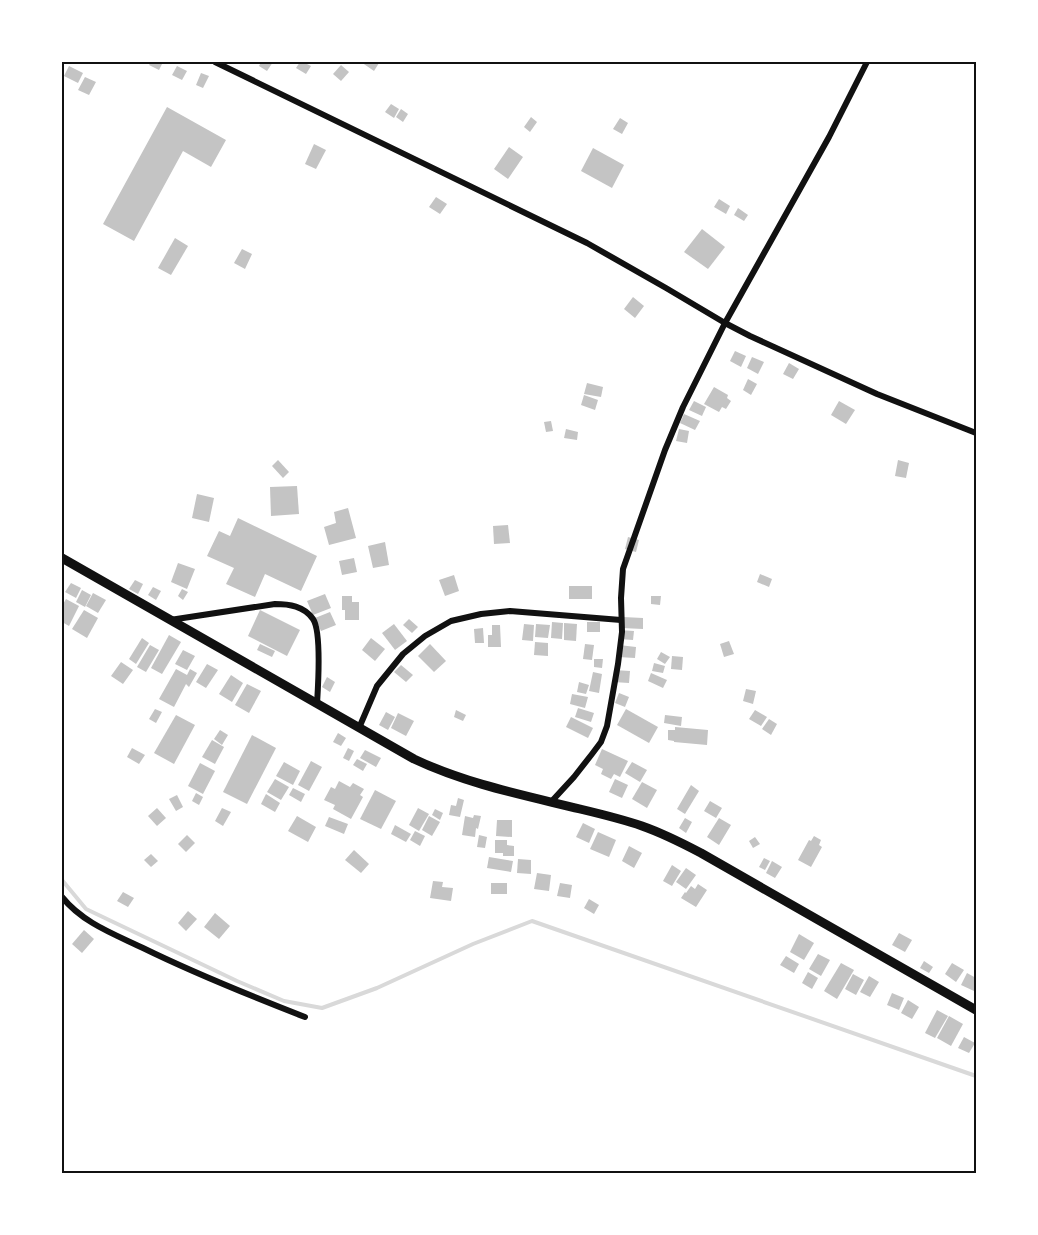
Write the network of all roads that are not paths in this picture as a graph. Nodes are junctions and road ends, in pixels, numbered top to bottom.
1 (215, 62) edge
2 (867, 62) edge
3 (725, 323) junction
4 (976, 433) edge
5 (62, 558) edge
6 (169, 620) junction
7 (621, 620) junction
8 (317, 704) junction
9 (359, 728) junction
10 (551, 802) junction
11 (62, 897) edge
12 (976, 1010) edge
13 (305, 1017) dead end

1 - 3 street
2 - 3 street
3 - 4 street
3 - 7 street
5 - 6 main road
6 - 8 main road
6 - 8 street
7 - 9 street
7 - 10 street
8 - 9 main road
9 - 10 main road
10 - 12 main road
11 - 13 street

